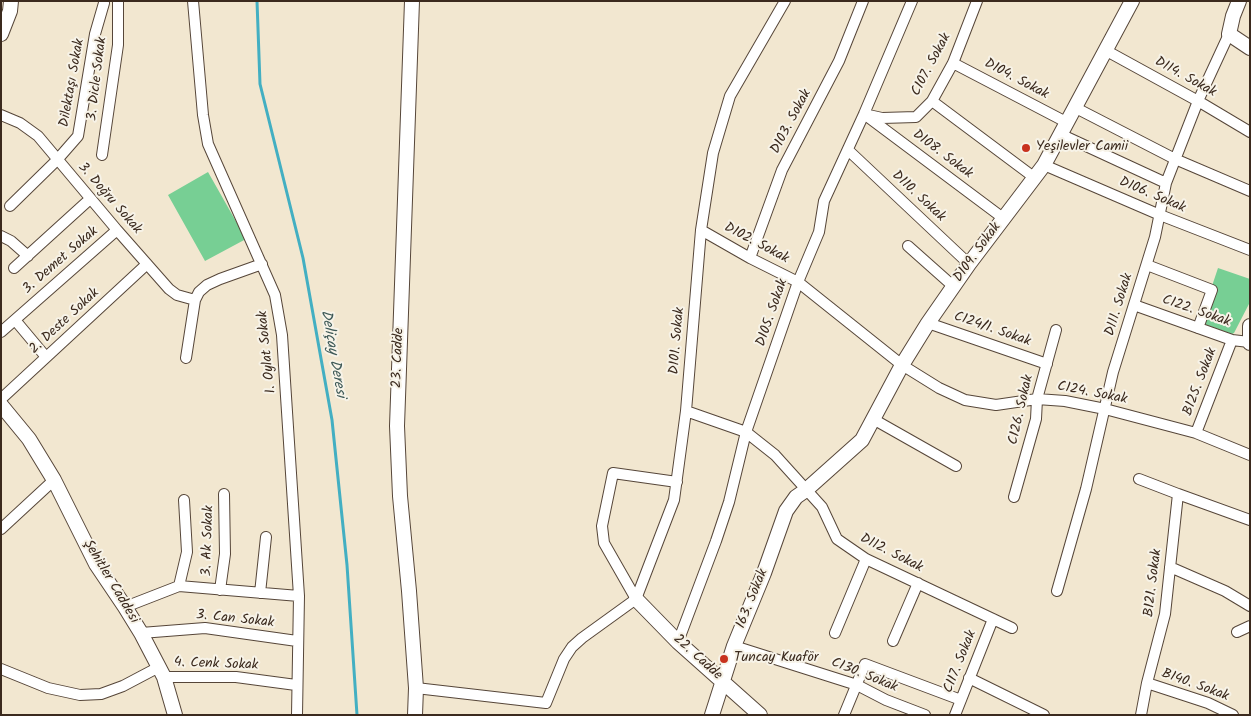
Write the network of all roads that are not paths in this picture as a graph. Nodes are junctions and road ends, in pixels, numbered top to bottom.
1 (11, 1) edge
2 (193, 1) edge
3 (412, 1) edge
4 (785, 1) edge
5 (863, 1) edge
6 (912, 1) edge
7 (977, 1) edge
8 (1132, 1) edge
9 (1239, 1) edge
10 (100, 2) edge
11 (118, 3) edge
12 (1, 34) edge
13 (1229, 34) junction
14 (1250, 48) edge
15 (1105, 50) junction
16 (952, 62) junction
17 (932, 101) junction
18 (1198, 101) junction
19 (1074, 107) junction
20 (864, 114) junction
21 (1, 115) edge
22 (1063, 128) junction
23 (1250, 132) edge
24 (848, 150) junction
25 (102, 155) dead end
26 (1175, 159) junction
27 (57, 160) junction
28 (1044, 165) junction
29 (1035, 178) junction
30 (1166, 183) junction
31 (1250, 191) edge
32 (90, 199) junction
33 (10, 206) dead end
34 (1160, 215) junction
35 (1003, 218) junction
36 (116, 230) junction
37 (701, 230) junction
38 (1, 236) edge
39 (908, 246) dead end
40 (1250, 250) edge
41 (28, 256) junction
42 (750, 258) junction
43 (147, 264) junction
44 (262, 264) junction
45 (969, 264) junction
46 (1146, 264) junction
47 (14, 268) dead end
48 (798, 282) junction
49 (953, 286) junction
50 (195, 300) junction
51 (1134, 305) junction
52 (15, 320) junction
53 (928, 323) junction
54 (1250, 326) edge
55 (1198, 328) junction
56 (1056, 330) dead end
57 (1, 332) edge
58 (1232, 340) junction
59 (1249, 342) edge
60 (46, 357) junction
61 (186, 358) dead end
62 (1047, 364) junction
63 (902, 365) junction
64 (1, 399) edge
65 (1037, 399) junction
66 (1, 405) edge
67 (1105, 408) junction
68 (686, 411) junction
69 (873, 419) junction
70 (746, 432) junction
71 (1196, 433) junction
72 (1250, 456) edge
73 (956, 466) dead end
74 (1138, 479) dead end
75 (54, 480) junction
76 (677, 482) junction
77 (806, 490) junction
78 (224, 494) dead end
79 (1178, 494) junction
80 (1014, 496) dead end
81 (184, 500) dead end
82 (1250, 520) edge
83 (1, 529) edge
84 (266, 537) dead end
85 (866, 559) junction
86 (1170, 567) junction
87 (918, 583) junction
88 (179, 586) junction
89 (220, 590) junction
90 (1057, 591) dead end
91 (260, 592) junction
92 (298, 596) junction
93 (636, 599) junction
94 (1250, 606) edge
95 (126, 607) junction
96 (993, 619) junction
97 (1250, 626) edge
98 (1012, 628) dead end
99 (1237, 632) dead end
100 (141, 633) junction
101 (835, 633) dead end
102 (297, 641) junction
103 (893, 641) dead end
104 (678, 642) junction
105 (734, 646) junction
106 (1, 669) edge
107 (161, 672) junction
108 (970, 678) junction
109 (724, 682) junction
110 (1147, 683) junction
111 (857, 685) junction
112 (296, 686) junction
113 (416, 688) junction
114 (961, 700) junction
115 (175, 715) edge
116 (297, 715) edge
117 (415, 715) edge
118 (712, 715) edge
119 (760, 715) edge
120 (844, 715) edge
121 (925, 715) edge
122 (955, 715) edge
123 (1044, 715) edge
124 (1141, 715) edge
125 (1233, 715) edge

1 - 12 street
2 - 44 street, 1. Oylat Sokak
3 - 113 street, 23. Cadde
4 - 37 street, D101. Sokak
5 - 42 street, D103. Sokak
6 - 20 street, D105. Sokak
7 - 16 street, C107. Sokak
8 - 15 street, D109. Sokak
9 - 13 street
10 - 11 street, 3. Dicle Sokak
10 - 27 street, Dilektaşı Sokak
11 - 25 street, 3. Dicle Sokak
13 - 14 street
13 - 18 street, D111. Sokak
15 - 18 street, D114. Sokak
15 - 19 street, D109. Sokak
16 - 17 street, C107. Sokak
16 - 22 street, D104. Sokak
17 - 20 street, C107. Sokak
17 - 29 street
18 - 23 street, D114. Sokak
18 - 26 street, D111. Sokak
19 - 22 street, D109. Sokak
19 - 26 street
20 - 24 street, D105. Sokak
20 - 35 street, D108. Sokak
21 - 27 street, 3. Doğru Sokak
22 - 28 street, D109. Sokak
22 - 30 street, D104. Sokak
24 - 45 street, D110. Sokak
24 - 48 street, D105. Sokak
26 - 30 street, D111. Sokak
26 - 31 street
27 - 32 street, 3. Doğru Sokak
27 - 33 street, Dilektaşı Sokak
28 - 29 street, D109. Sokak
28 - 34 street, D106. Sokak
29 - 35 street, D109. Sokak
30 - 34 street, D111. Sokak
32 - 36 street, 3. Doğru Sokak
32 - 41 street
34 - 40 street, D106. Sokak
34 - 46 street, D111. Sokak
35 - 45 street, D109. Sokak
36 - 43 street, 3. Doğru Sokak
36 - 52 street, 3. Demet Sokak
37 - 42 street, D102. Sokak
37 - 68 street, D101. Sokak
38 - 41 street
39 - 49 street
41 - 47 street
42 - 48 street, D102. Sokak
43 - 50 street, 3. Doğru Sokak
43 - 60 street, 2. Deste Sokak
44 - 50 street
44 - 92 street, 1. Oylat Sokak
45 - 49 street, D109. Sokak
46 - 51 street, D111. Sokak
46 - 55 street
48 - 63 street, D102. Sokak
48 - 70 street, D105. Sokak
49 - 53 street, D109. Sokak
50 - 61 street
51 - 55 street, C122. Sokak
51 - 67 street, D111. Sokak
52 - 57 street, 3. Demet Sokak
52 - 60 street
53 - 62 street, C124/1. Sokak
53 - 63 street, D109. Sokak
54 - 59 street
55 - 58 street, C122. Sokak
56 - 62 street, C126. Sokak
58 - 59 street, C122. Sokak
58 - 71 street, B125. Sokak
60 - 64 street, 2. Deste Sokak
62 - 65 street, C126. Sokak
63 - 65 street, C124. Sokak
63 - 69 street, D109. Sokak
65 - 67 street, C124. Sokak
65 - 80 street, C126. Sokak
66 - 75 street, Şehitler Caddesi
67 - 71 street, C124. Sokak
67 - 90 street, D111. Sokak
68 - 70 street, D112. Sokak
68 - 76 street, D101. Sokak
69 - 73 street
69 - 77 street, D109. Sokak
70 - 77 street, D112. Sokak
70 - 104 street, D105. Sokak
71 - 72 street, C124. Sokak
74 - 79 street
75 - 83 street
75 - 95 street, Şehitler Caddesi
76 - 93 street, D101. Sokak
76 - 93 street
77 - 85 street, D112. Sokak
77 - 105 street, 163. Sokak
78 - 89 street, 3. Ak Sokak
79 - 82 street
79 - 86 street, B121. Sokak
81 - 88 street
84 - 91 street
85 - 87 street, D112. Sokak
85 - 101 street
86 - 94 street
86 - 110 street, B121. Sokak
87 - 96 street, D112. Sokak
87 - 103 street
88 - 89 street
88 - 95 street
89 - 91 street
91 - 92 street
92 - 102 street, 1. Oylat Sokak
93 - 104 street, 22. Cadde
93 - 113 street
95 - 100 street, Şehitler Caddesi
96 - 98 street, D112. Sokak
96 - 108 street, C117. Sokak
97 - 99 street
100 - 102 street, 3. Can Sokak
100 - 107 street, Şehitler Caddesi
102 - 112 street, 1. Oylat Sokak
104 - 109 street, 22. Cadde
105 - 109 street, 163. Sokak
105 - 111 street, C130. Sokak
106 - 107 street
107 - 112 street, 4. Cenk Sokak
107 - 115 street, Şehitler Caddesi
108 - 114 street, C117. Sokak
108 - 123 street
109 - 118 street, 163. Sokak
109 - 119 street, 22. Cadde
110 - 124 street, B121. Sokak
110 - 125 street, B140. Sokak
111 - 114 street
111 - 120 street
111 - 121 street, C130. Sokak
112 - 116 street, 1. Oylat Sokak
113 - 117 street, 23. Cadde
114 - 122 street, C117. Sokak

